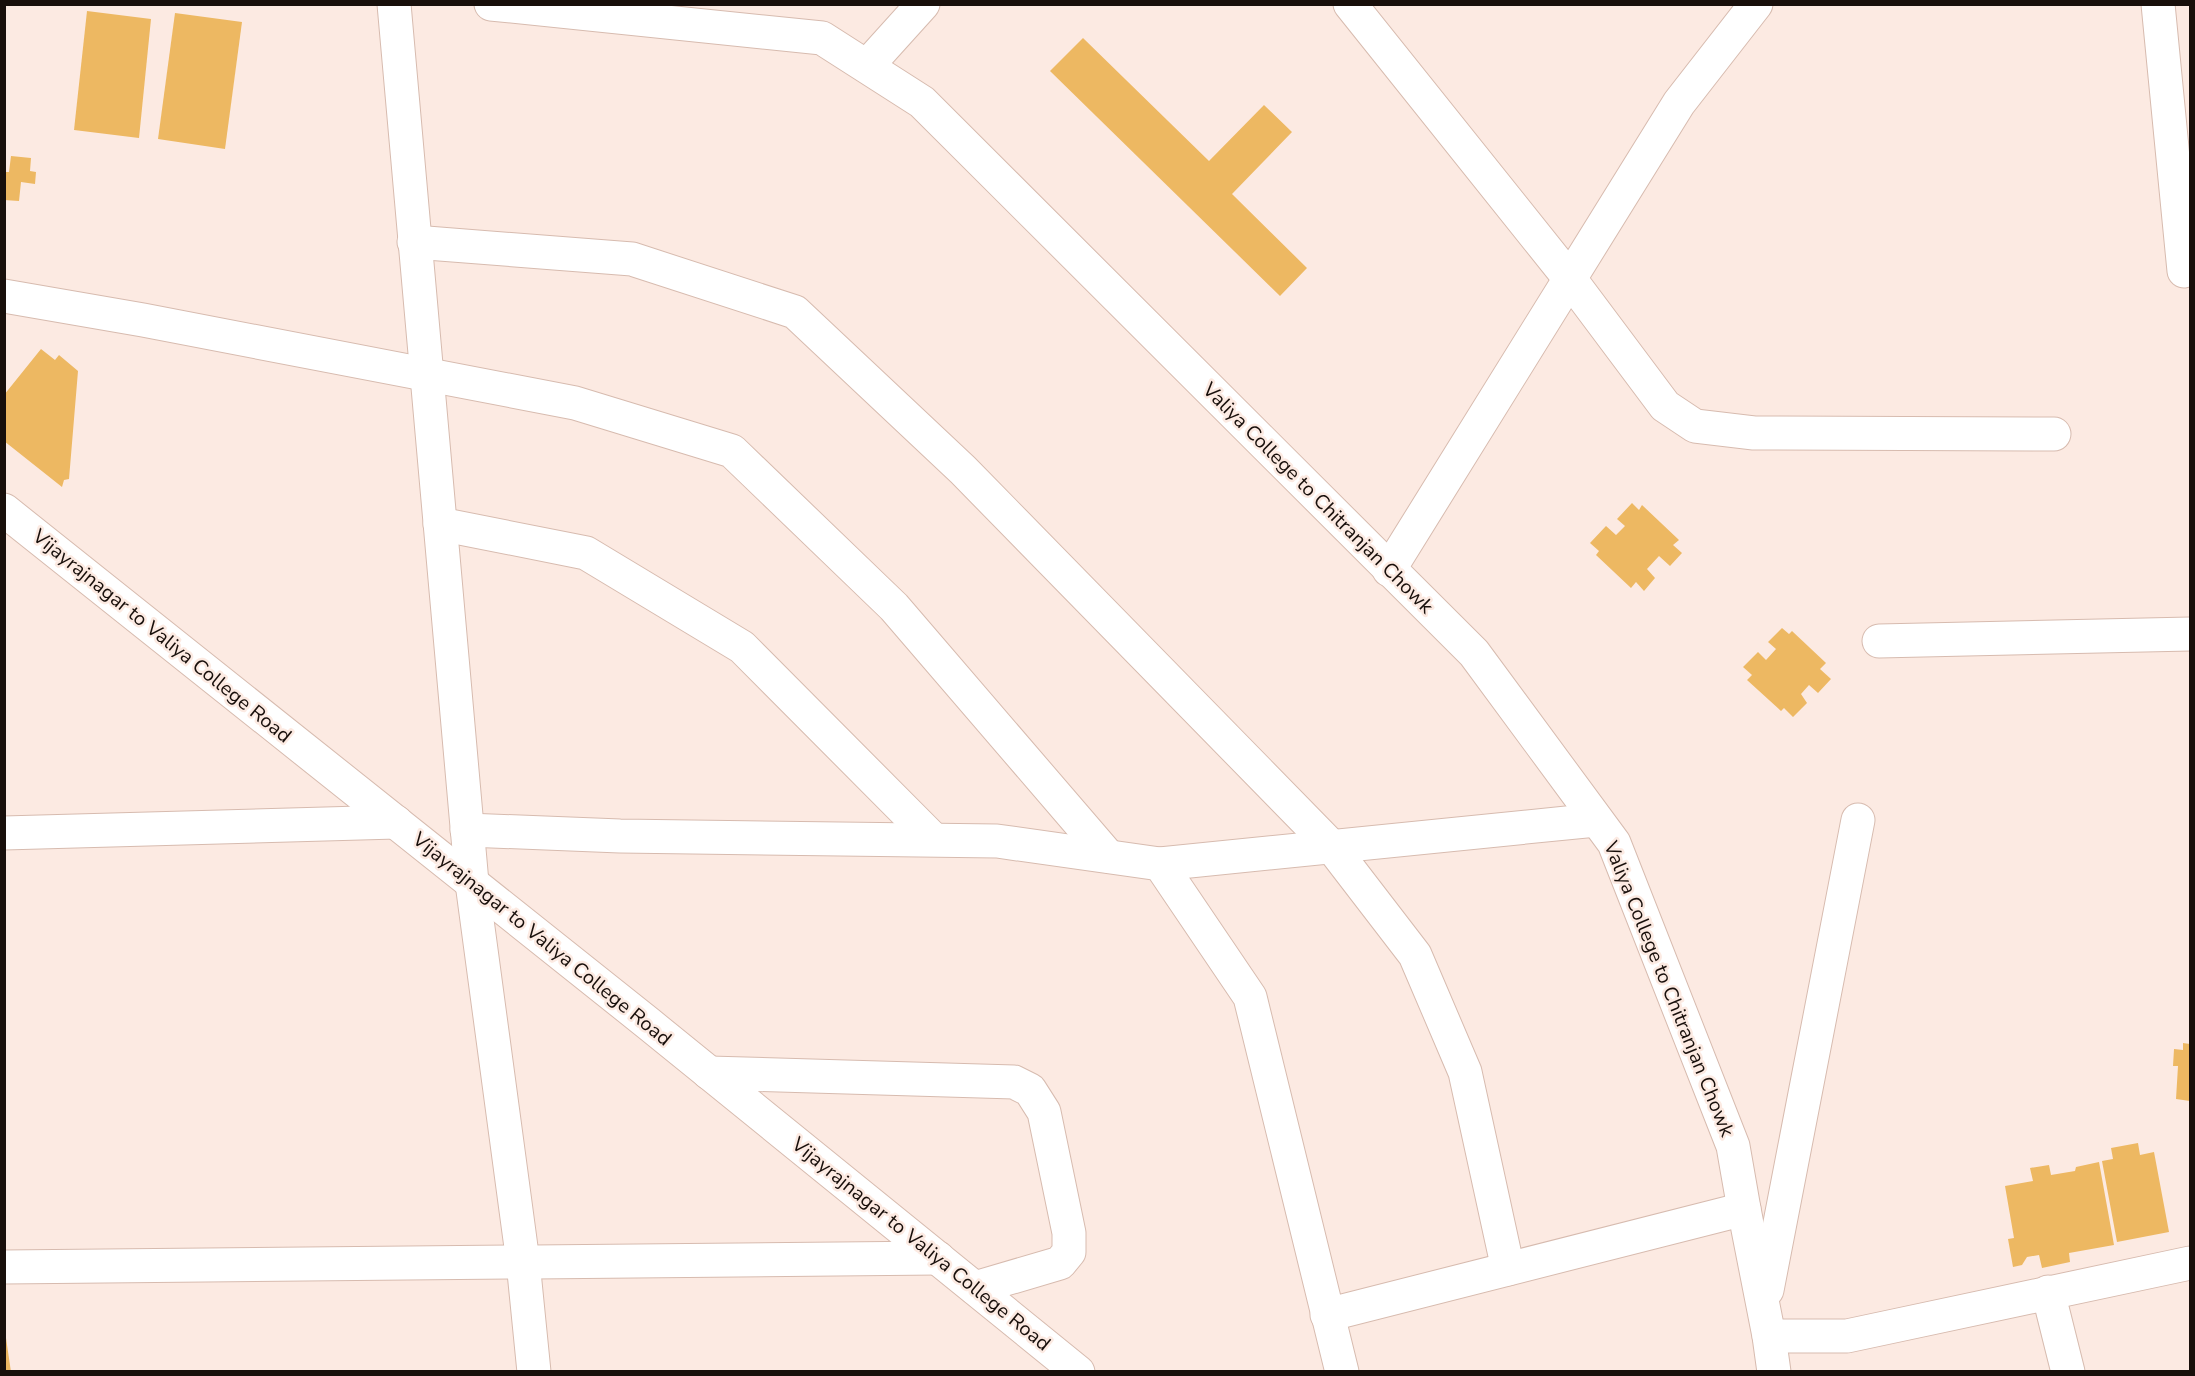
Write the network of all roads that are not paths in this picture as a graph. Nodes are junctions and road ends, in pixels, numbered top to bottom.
1 (394, 4) edge
2 (491, 4) edge
3 (923, 4) edge
4 (1350, 4) edge
5 (1756, 4) edge
6 (2158, 4) edge
7 (867, 66) junction
8 (414, 242) junction
9 (2184, 271) dead end
10 (1570, 279) junction
11 (4, 296) edge
12 (426, 374) junction
13 (2054, 434) dead end
14 (4, 510) edge
15 (440, 524) junction
16 (1389, 570) junction
17 (2190, 634) edge
18 (1879, 641) dead end
19 (1596, 820) junction
20 (1858, 820) dead end
21 (396, 822) junction
22 (467, 830) junction
23 (4, 833) edge
24 (933, 839) junction
25 (1332, 846) junction
26 (1107, 856) junction
27 (1160, 864) junction
28 (472, 883) junction
29 (709, 1073) junction
30 (1744, 1209) junction
31 (938, 1258) junction
32 (523, 1262) junction
33 (2190, 1263) edge
34 (4, 1267) edge
35 (1508, 1269) junction
36 (975, 1288) junction
37 (2048, 1292) junction
38 (1327, 1315) junction
39 (1766, 1321) junction
40 (534, 1371) edge
41 (1078, 1371) edge
42 (1342, 1371) edge
43 (1774, 1371) edge
44 (2068, 1371) edge

1 - 8 street
2 - 7 street, Valiya College to Chitranjan Chowk
3 - 7 street
4 - 10 street
5 - 10 street
6 - 9 street
7 - 16 street, Valiya College to Chitranjan Chowk
8 - 12 street
8 - 25 street
10 - 13 street
10 - 16 street
11 - 12 street
12 - 15 street
12 - 26 street
14 - 21 street, Vijayrajnagar to Valiya College Road
15 - 22 street
15 - 24 street
16 - 19 street, Valiya College to Chitranjan Chowk
17 - 18 street
19 - 25 street
19 - 30 street, Valiya College to Chitranjan Chowk
20 - 39 street
21 - 23 street
21 - 28 street, Vijayrajnagar to Valiya College Road
22 - 24 street
22 - 28 street
24 - 26 street
25 - 27 street
25 - 35 street
26 - 27 street
27 - 38 street
28 - 29 street, Vijayrajnagar to Valiya College Road
28 - 32 street
29 - 31 street, Vijayrajnagar to Valiya College Road
29 - 36 street
30 - 35 street
30 - 39 street, Valiya College to Chitranjan Chowk
31 - 32 street
31 - 36 street, Vijayrajnagar to Valiya College Road
32 - 34 street
32 - 40 street
33 - 37 street
35 - 38 street
36 - 41 street, Vijayrajnagar to Valiya College Road
37 - 39 street
37 - 44 street
38 - 42 street
39 - 43 street, Valiya College to Chitranjan Chowk

